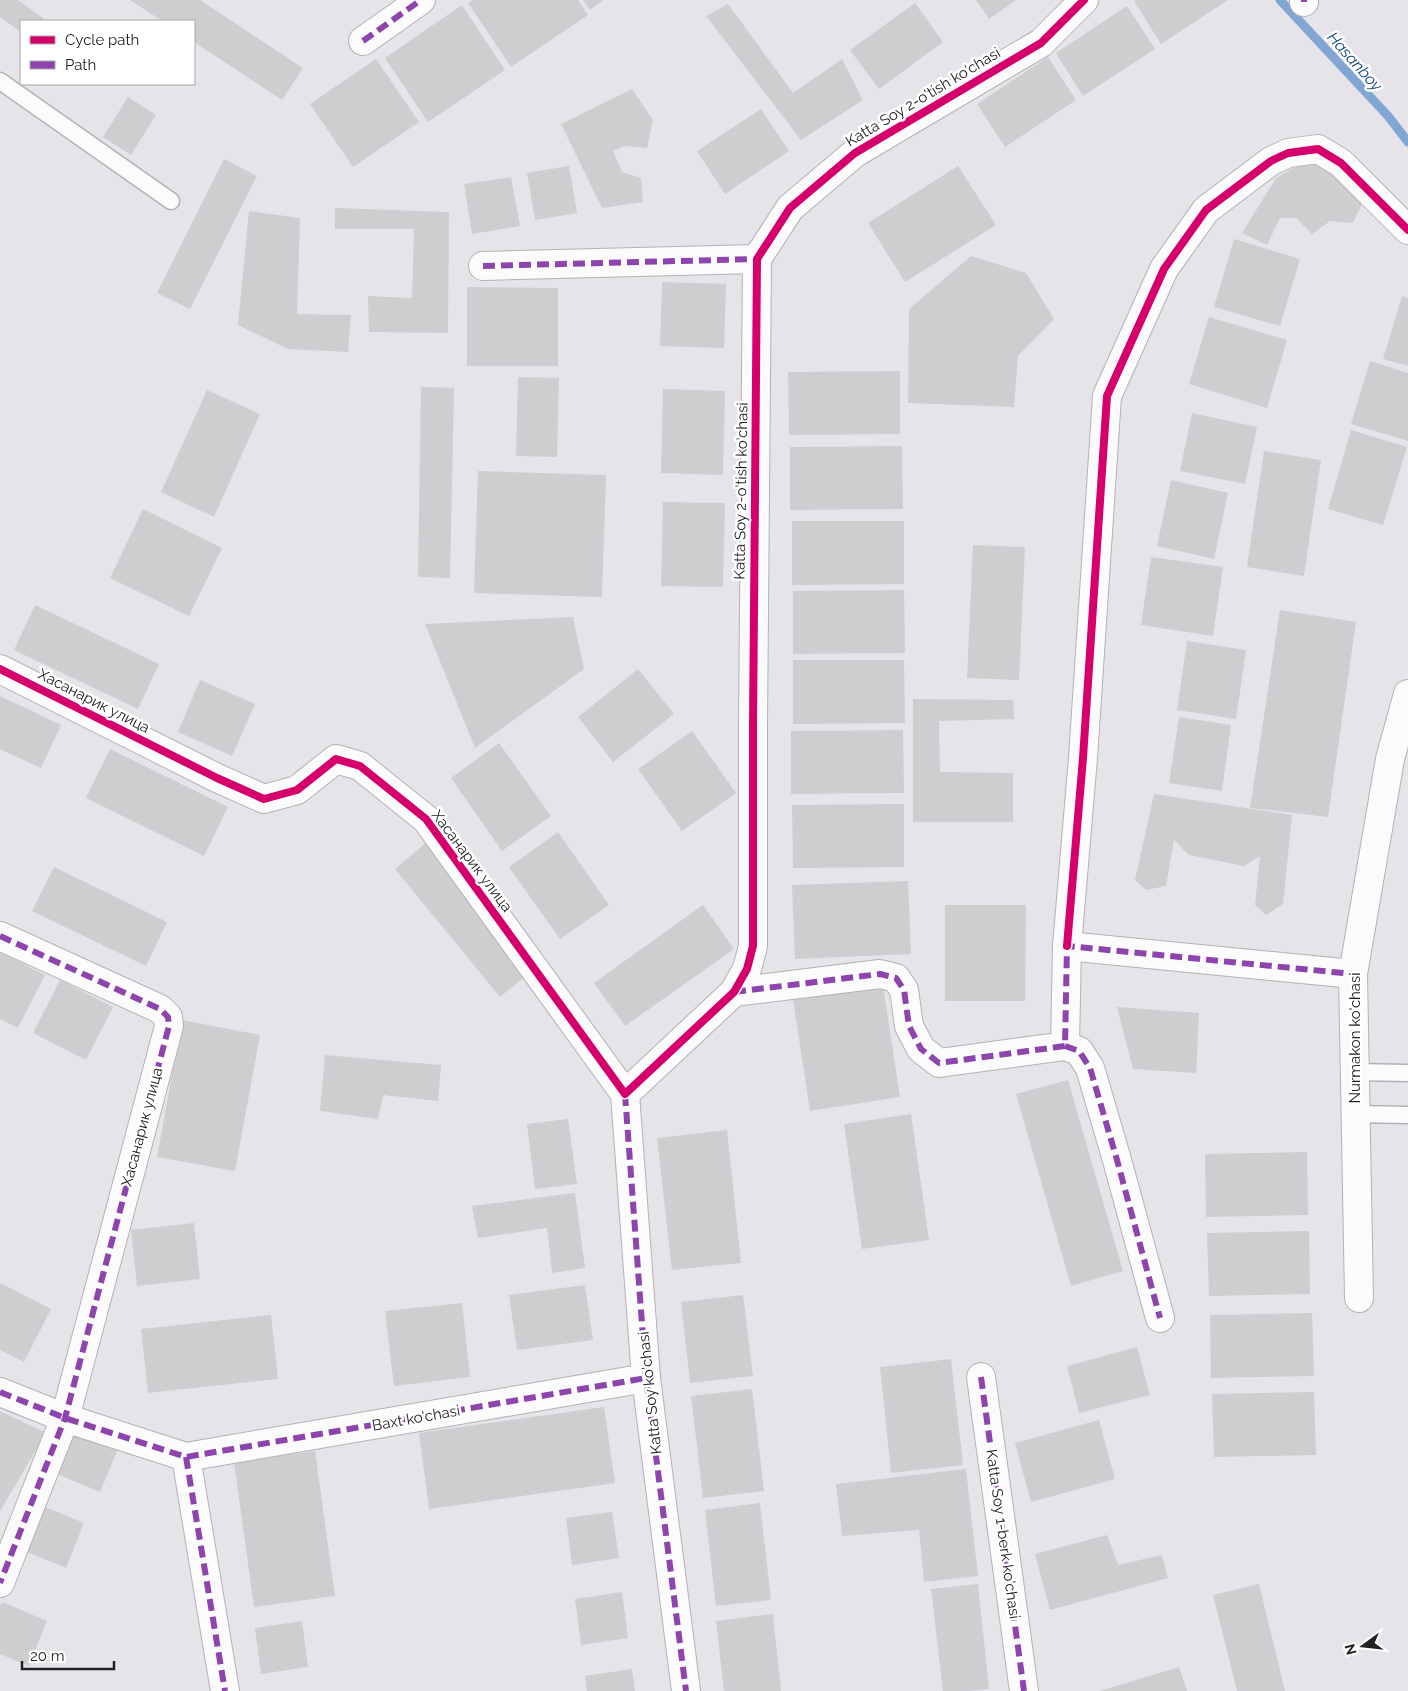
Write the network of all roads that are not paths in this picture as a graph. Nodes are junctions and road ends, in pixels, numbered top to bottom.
1 (421, 0) edge
2 (1084, 0) edge
3 (364, 41) dead end
4 (0, 81) edge
5 (171, 200) dead end
6 (1408, 230) edge
7 (757, 259) junction
8 (483, 266) dead end
9 (0, 669) edge
10 (1408, 694) edge
11 (0, 936) edge
12 (1067, 946) junction
13 (1352, 974) junction
14 (734, 992) junction
15 (1066, 1046) junction
16 (1354, 1072) junction
17 (1408, 1073) edge
18 (625, 1094) junction
19 (1355, 1114) junction
20 (1408, 1115) edge
21 (1359, 1298) dead end
22 (1160, 1318) dead end
23 (981, 1377) dead end
24 (646, 1378) junction
25 (0, 1392) edge
26 (65, 1418) junction
27 (186, 1457) junction
28 (0, 1583) edge
29 (225, 1691) edge
30 (686, 1691) edge
31 (1024, 1691) edge

1 - 3 street
2 - 7 street, Katta Soy 2-o'tish ko'chasi
4 - 5 lane
6 - 12 street
7 - 8 street
7 - 14 street, Katta Soy 2-o'tish ko'chasi
9 - 18 street, Хасанарик улица
10 - 13 street, Nurmakon ko'chasi
11 - 26 street, Хасанарик улица
12 - 13 street
12 - 15 street
13 - 16 street, Nurmakon ko'chasi
14 - 15 street
14 - 18 street, Katta Soy 2-o'tish ko'chasi
15 - 22 street
16 - 17 lane
16 - 19 street, Nurmakon ko'chasi
18 - 24 street, Katta Soy ko'chasi
19 - 20 lane
19 - 21 street, Nurmakon ko'chasi
23 - 31 street, Katta Soy 1-berk ko'chasi
24 - 27 street, Baxt ko'chasi
24 - 30 street, Katta Soy ko'chasi
25 - 26 street, Baxt ko'chasi
26 - 27 street, Baxt ko'chasi
26 - 28 street
27 - 29 street

